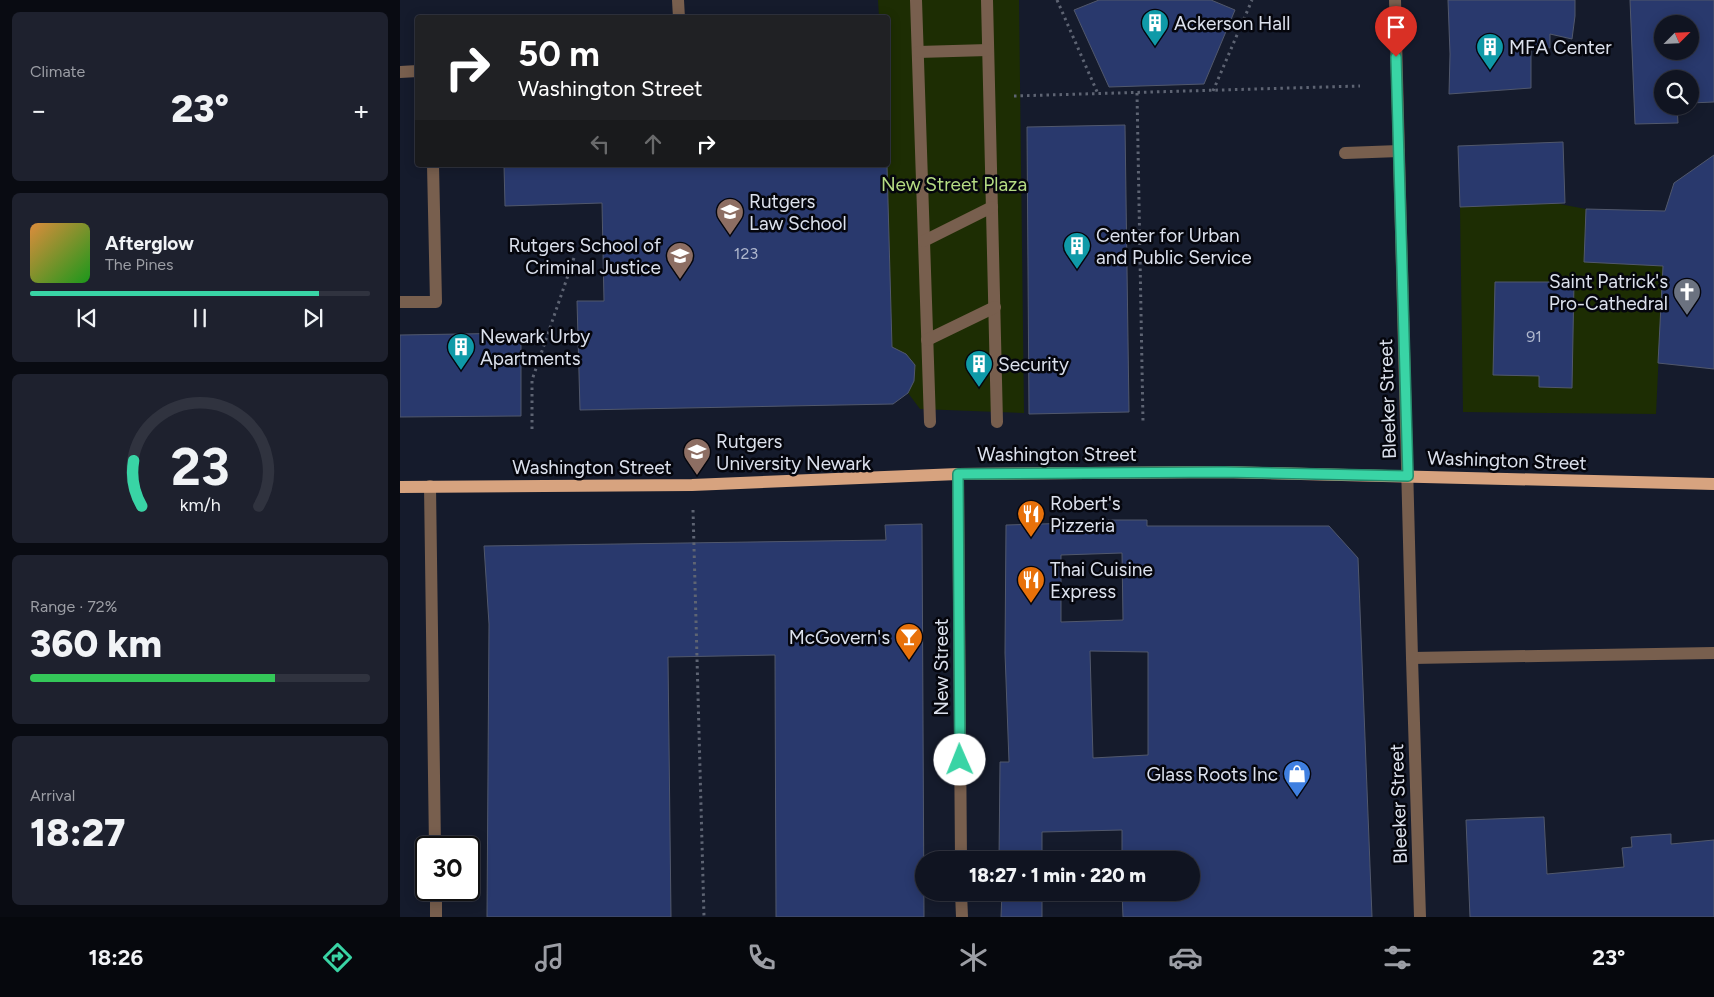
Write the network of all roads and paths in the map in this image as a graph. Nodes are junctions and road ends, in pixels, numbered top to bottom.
1 (678, 0) edge
2 (916, 0) edge
3 (987, 0) edge
4 (1057, 0) edge
5 (1252, 0) edge
6 (1395, 0) edge
7 (679, 15) edge
8 (988, 50) junction
9 (918, 52) junction
10 (415, 71) edge
11 (400, 72) edge
12 (1360, 86) dead end
13 (1213, 91) junction
14 (1137, 93) junction
15 (1098, 94) junction
16 (989, 97) junction
17 (1399, 151) junction
18 (1345, 153) dead end
19 (434, 167) edge
20 (992, 207) junction
21 (924, 241) junction
22 (575, 255) dead end
23 (400, 302) edge
24 (995, 307) junction
25 (927, 340) junction
26 (930, 422) dead end
27 (997, 422) dead end
28 (1143, 422) dead end
29 (532, 429) dead end
30 (958, 474) junction
31 (1408, 476) junction
32 (1714, 484) edge
33 (692, 485) junction
34 (430, 486) junction
35 (400, 487) edge
36 (1714, 653) edge
37 (1412, 658) junction
38 (435, 836) edge
39 (961, 851) edge
40 (436, 901) edge
41 (961, 901) edge
42 (436, 917) edge
43 (704, 917) edge
44 (962, 917) edge
45 (1420, 917) edge

1 - 7 street
2 - 9 street
3 - 8 street
4 - 15 path
5 - 13 path
6 - 17 street, Bleeker Street
8 - 9 street
8 - 16 street
9 - 21 street
10 - 11 street
12 - 13 path
13 - 14 path
14 - 15 path
14 - 28 path
15 - 16 path
16 - 20 street
17 - 18 street
17 - 31 street, Bleeker Street
19 - 23 street
20 - 21 street
20 - 24 street
21 - 25 street
22 - 29 path
24 - 25 street
24 - 27 street
25 - 26 street
30 - 31 main road, Washington Street
30 - 33 main road, Washington Street
30 - 39 street, New Street
31 - 32 main road, Washington Street
31 - 37 street, Bleeker Street
33 - 34 main road, Washington Street
33 - 43 path
34 - 35 main road, Washington Street
34 - 38 street
36 - 37 street
37 - 45 street, Bleeker Street
40 - 42 street
41 - 44 street

